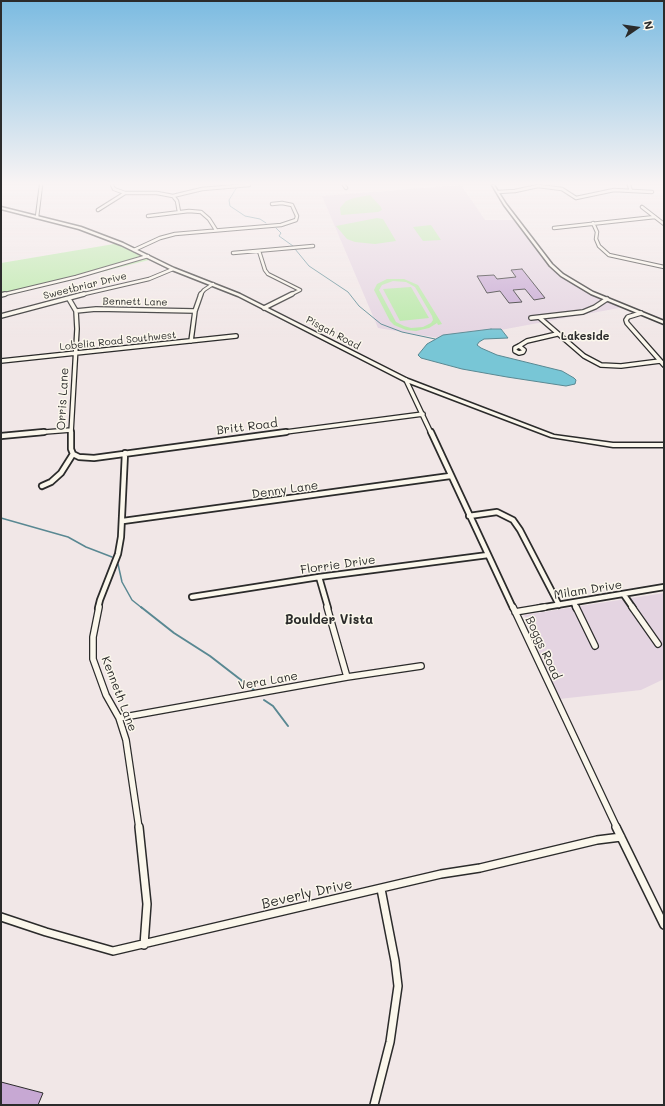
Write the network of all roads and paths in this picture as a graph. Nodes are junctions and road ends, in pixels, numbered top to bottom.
1 (101, 237) edge
2 (165, 237) edge
3 (530, 237) edge
4 (596, 237) edge
5 (313, 246) dead end
6 (134, 250) junction
7 (259, 251) junction
8 (233, 253) dead end
9 (148, 256) junction
10 (664, 267) edge
11 (173, 269) junction
12 (213, 284) junction
13 (1, 295) edge
14 (69, 299) junction
15 (607, 299) junction
16 (264, 308) junction
17 (76, 311) junction
18 (194, 311) junction
19 (642, 313) junction
20 (1, 316) edge
21 (531, 318) dead end
22 (540, 318) junction
23 (664, 323) edge
24 (557, 334) junction
25 (236, 336) dead end
26 (191, 342) junction
27 (519, 346) dead end
28 (75, 354) junction
29 (1, 361) edge
30 (660, 361) junction
31 (664, 365) edge
32 (406, 380) junction
33 (423, 414) junction
34 (71, 430) junction
35 (1, 436) edge
36 (664, 444) edge
37 (125, 453) junction
38 (73, 454) junction
39 (450, 476) junction
40 (42, 486) dead end
41 (469, 516) junction
42 (123, 521) junction
43 (488, 555) junction
44 (319, 577) junction
45 (664, 587) edge
46 (624, 594) junction
47 (192, 597) dead end
48 (574, 603) junction
49 (559, 605) junction
50 (515, 612) junction
51 (658, 644) dead end
52 (595, 646) dead end
53 (421, 666) dead end
54 (347, 677) junction
55 (119, 718) junction
56 (621, 837) junction
57 (380, 889) junction
58 (1, 917) edge
59 (664, 925) edge
60 (144, 945) junction
61 (374, 1105) edge

1 - 6 street, Pisgah Road
2 - 6 street
3 - 15 street
4 - 10 street
5 - 7 street
6 - 9 street, Pisgah Road
7 - 8 street
7 - 16 street
9 - 11 street, Pisgah Road
9 - 13 street
11 - 12 street, Pisgah Road
11 - 14 street, Sweetbriar Drive
12 - 16 street, Pisgah Road
12 - 18 street
14 - 17 street
14 - 20 street, Sweetbriar Drive
15 - 19 street
15 - 22 street
16 - 32 street, Pisgah Road
17 - 18 street, Bennett Lane
17 - 28 street, Orris Lane
18 - 26 street
19 - 23 street
19 - 30 street
21 - 22 street
22 - 24 street
24 - 27 street
24 - 30 street
25 - 26 street, Lobelia Road Southwest
26 - 28 street, Lobelia Road Southwest
28 - 29 street, Lobelia Road Southwest
28 - 34 street, Orris Lane
30 - 31 street
32 - 33 street, Boggs Road
32 - 36 street, Pisgah Road
33 - 37 street, Britt Road
33 - 39 street, Boggs Road
34 - 35 street
34 - 38 street, Orris Lane
37 - 38 street, Britt Road
37 - 42 street, Kenneth Lane
38 - 40 street
39 - 41 street, Boggs Road
39 - 42 street, Denny Lane
41 - 43 street, Boggs Road
41 - 49 street
42 - 55 street, Kenneth Lane
43 - 44 street, Florrie Drive
43 - 50 street, Boggs Road
44 - 47 street, Florrie Drive
44 - 54 street
45 - 46 street, Milam Drive
46 - 48 street, Milam Drive
46 - 51 street
48 - 49 street, Milam Drive
48 - 52 street
49 - 50 street, Milam Drive
50 - 56 street, Boggs Road
53 - 54 street, Vera Lane
54 - 55 street, Vera Lane
55 - 60 street, Kenneth Lane
56 - 57 street, Beverly Drive
56 - 59 street, Boggs Road
57 - 60 street, Beverly Drive
57 - 61 street
58 - 60 street, Beverly Drive

